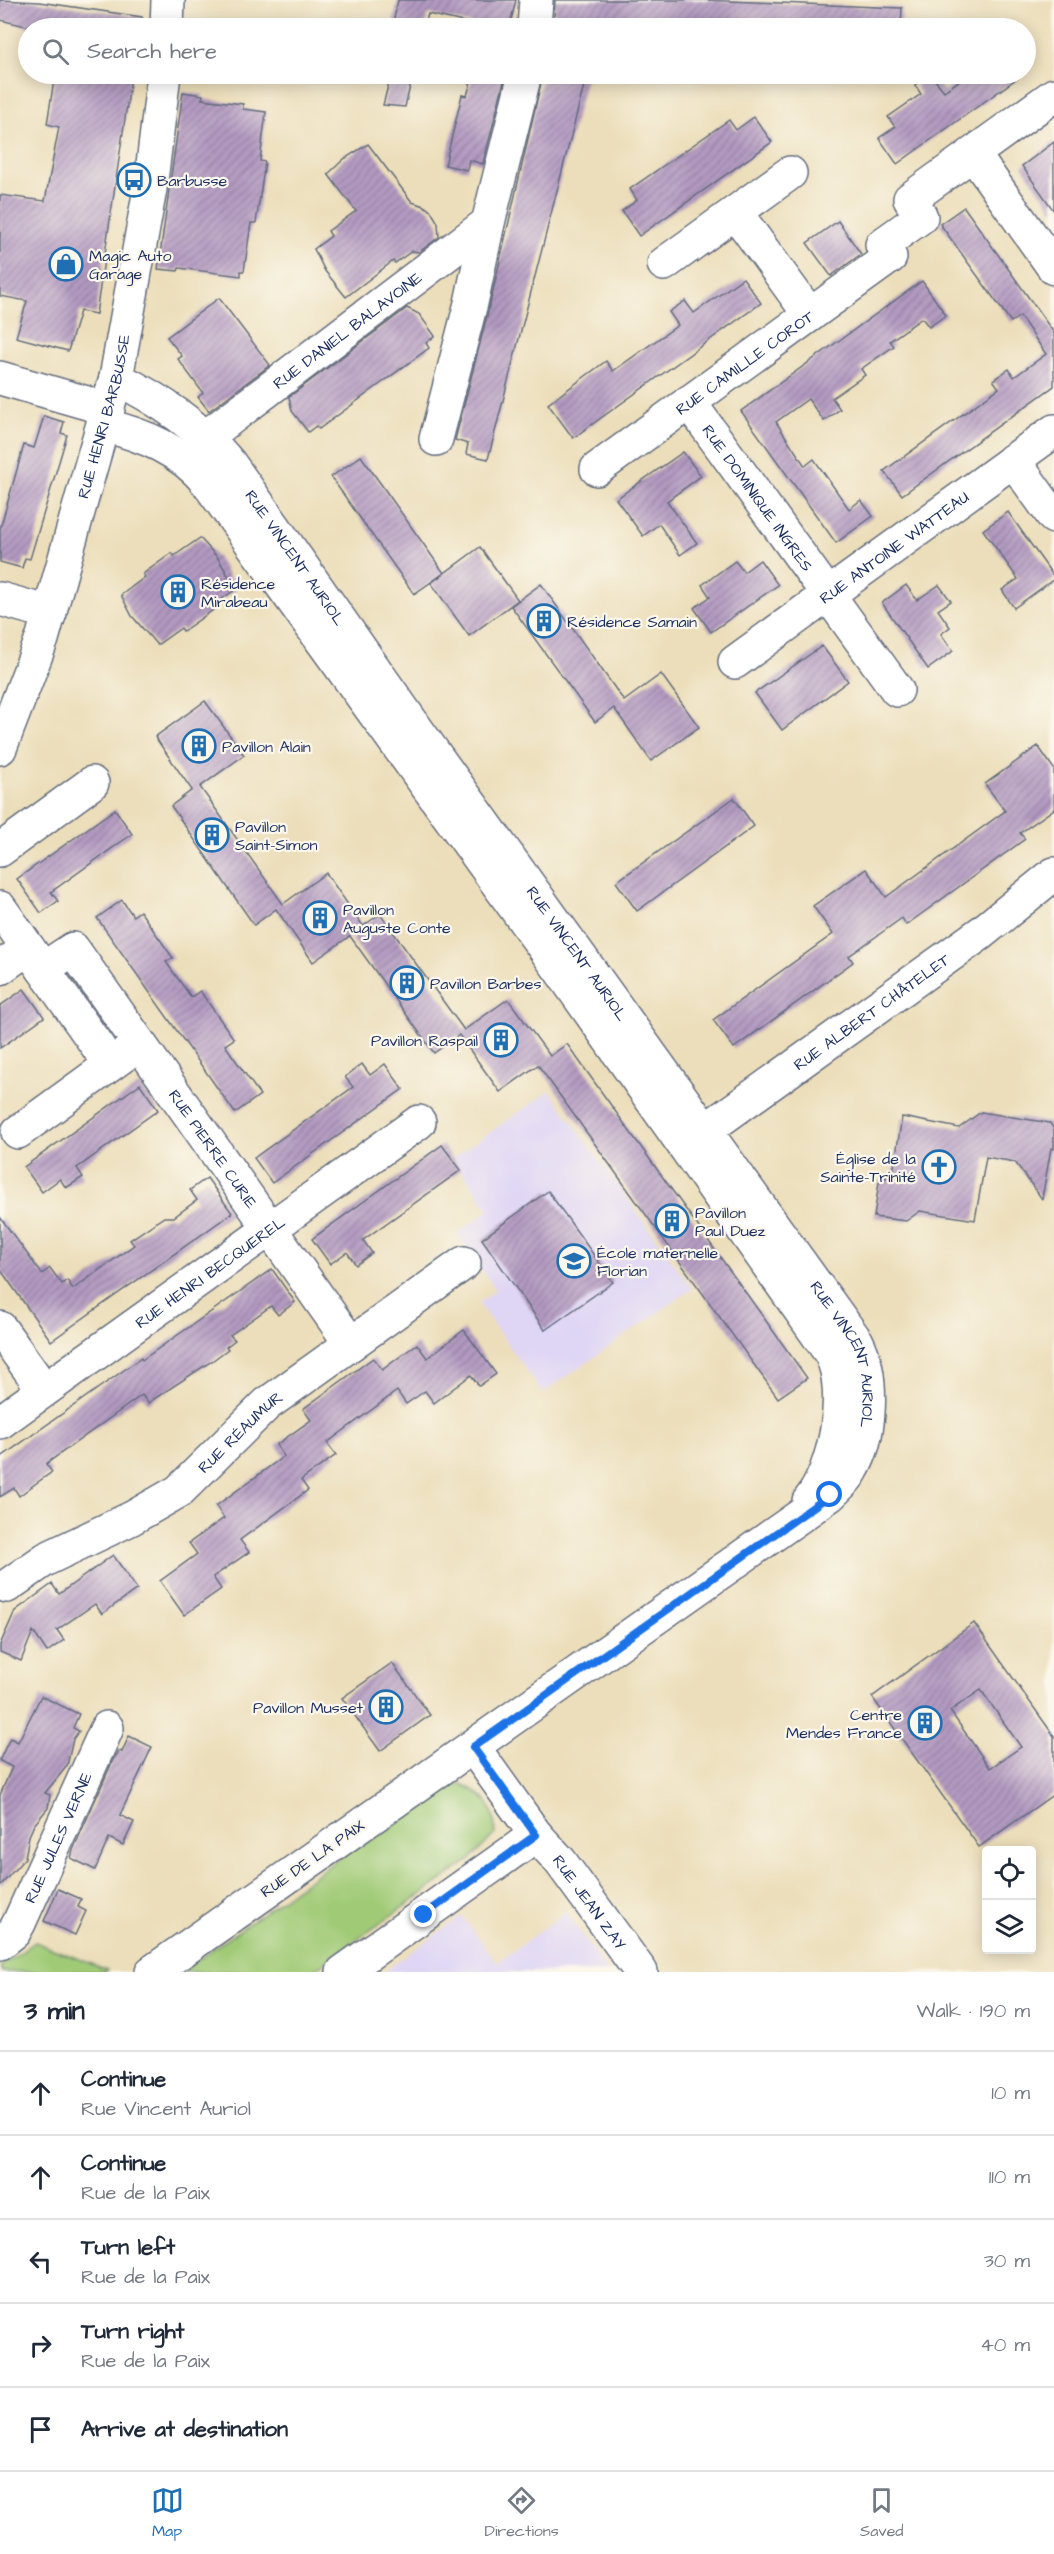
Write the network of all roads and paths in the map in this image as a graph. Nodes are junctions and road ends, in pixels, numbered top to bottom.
1 (168, 0) edge
2 (536, 0) edge
3 (167, 18) edge
4 (535, 18) edge
5 (163, 84) edge
6 (523, 84) edge
7 (1054, 95) edge
8 (973, 154) junction
9 (790, 173) dead end
10 (736, 213) junction
11 (488, 223) junction
12 (664, 264) dead end
13 (1054, 268) edge
14 (810, 315) junction
15 (0, 378) edge
16 (689, 402) junction
17 (109, 404) junction
18 (1054, 431) edge
19 (206, 437) junction
20 (436, 439) dead end
21 (1013, 460) junction
22 (597, 469) dead end
23 (1054, 517) edge
24 (828, 595) junction
25 (0, 599) edge
26 (50, 613) junction
27 (735, 662) dead end
28 (897, 690) dead end
29 (0, 748) edge
30 (92, 783) dead end
31 (0, 850) edge
32 (1054, 874) edge
33 (0, 908) edge
34 (36, 958) junction
35 (0, 968) edge
36 (139, 1044) junction
37 (110, 1064) junction
38 (419, 1122) dead end
39 (18, 1132) dead end
40 (695, 1137) junction
41 (270, 1228) junction
42 (465, 1263) dead end
43 (0, 1329) edge
44 (351, 1344) junction
45 (44, 1390) junction
46 (0, 1422) edge
47 (788, 1524) joint
48 (8, 1586) dead end
49 (107, 1728) dead end
50 (473, 1747) junction
51 (536, 1835) junction
52 (0, 1943) edge
53 (152, 1972) edge
54 (343, 1972) edge
55 (641, 1972) edge

1 - 3 street
2 - 4 street
5 - 17 street, RUE HENRI BARBUSSE
6 - 11 street
7 - 8 street
8 - 13 street
8 - 14 street, RUE CAMILLE COROT
9 - 10 street
10 - 12 street
10 - 14 street
11 - 19 street, RUE DANIEL BALAVOINE
11 - 20 street
14 - 16 street, RUE CAMILLE COROT
15 - 17 street
16 - 22 street, RUE CAMILLE COROT
16 - 24 street, RUE DOMINIQUE INGRES
17 - 19 street, RUE VINCENT AURIOL
17 - 26 street, RUE HENRI BARBUSSE
17 - 40 street, RUE VINCENT AURIOL
18 - 21 street, RUE ANTOINE WATTEAU
19 - 40 street, RUE VINCENT AURIOL
21 - 23 street
21 - 24 street, RUE ANTOINE WATTEAU
24 - 27 street, RUE ANTOINE WATTEAU
24 - 28 street, RUE DOMINIQUE INGRES
25 - 26 street
26 - 29 street, RUE HENRI BARBUSSE
30 - 31 street
32 - 40 street, RUE ALBERT CHÂTELET
33 - 34 street
34 - 35 street
34 - 36 street, RUE PIERRE CURIE
34 - 37 street
36 - 37 street
36 - 41 street, RUE PIERRE CURIE
37 - 39 street
38 - 41 street, RUE HENRI BECQUEREL
40 - 47 street, RUE VINCENT AURIOL
41 - 44 street, RUE PIERRE CURIE
41 - 45 street, RUE HENRI BECQUEREL
42 - 44 street, RUE RÉAUMUR
43 - 45 street
44 - 48 street, RUE RÉAUMUR
45 - 46 street, RUE HENRI BECQUEREL
47 - 50 street, RUE DE LA PAIX
49 - 52 street, RUE JULES VERNE
50 - 51 street
50 - 53 street, RUE DE LA PAIX
51 - 54 street
51 - 55 street, RUE JEAN ZAY

